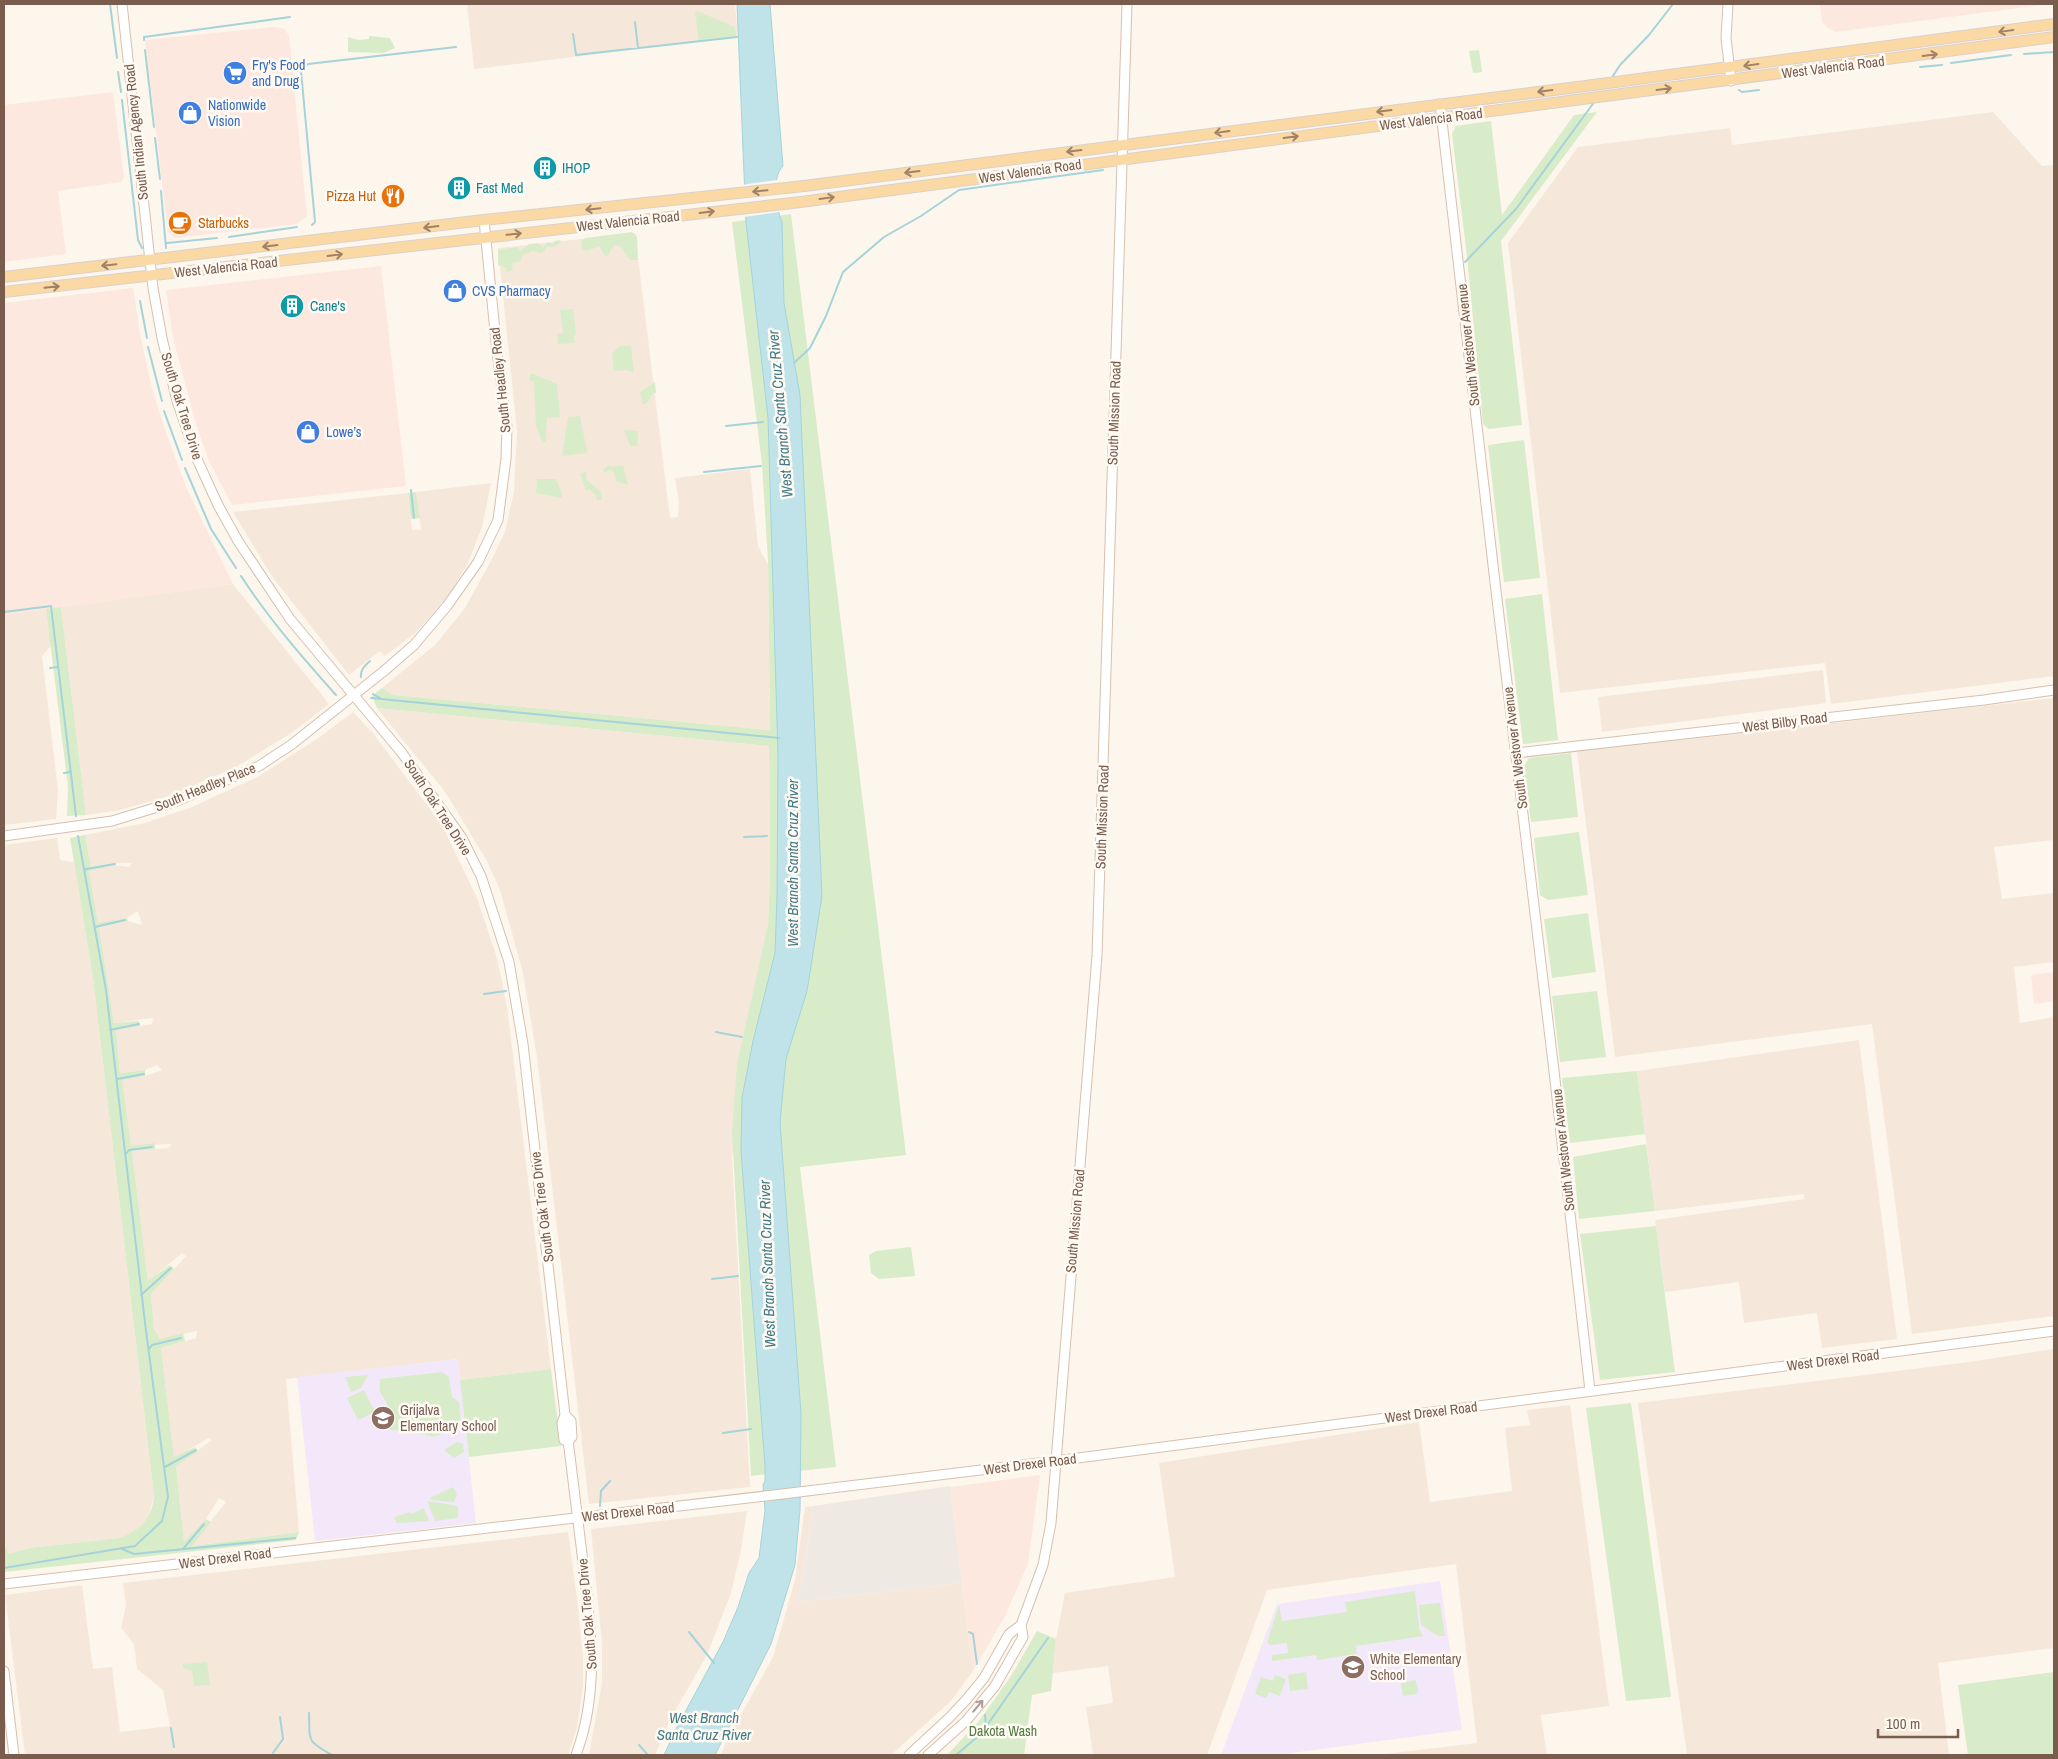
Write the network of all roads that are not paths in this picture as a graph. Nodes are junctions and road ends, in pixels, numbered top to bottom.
1 (122, 4) edge
2 (1127, 4) edge
3 (1728, 4) edge
4 (2054, 24) edge
5 (2054, 37) edge
6 (1904, 44) junction
7 (1904, 58) junction
8 (1730, 68) junction
9 (1731, 81) junction
10 (1440, 104) junction
11 (1442, 118) junction
12 (1122, 144) junction
13 (1121, 159) junction
14 (484, 220) junction
15 (486, 237) junction
16 (302, 242) junction
17 (303, 258) junction
18 (151, 261) junction
19 (152, 276) junction
20 (4, 279) edge
21 (4, 292) edge
22 (2054, 690) edge
23 (354, 694) junction
24 (1516, 752) junction
25 (4, 836) edge
26 (2054, 1331) edge
27 (1590, 1391) junction
28 (1055, 1461) junction
29 (577, 1517) junction
30 (4, 1584) edge
31 (1021, 1625) junction
32 (4, 1671) edge
33 (14, 1755) edge
34 (576, 1755) edge
35 (909, 1755) edge
36 (928, 1755) edge

1 - 18 street, South Indian Agency Road
2 - 12 street, South Mission Road
3 - 8 street
4 -> 6 main road, West Valencia Road
7 -> 5 main road, West Valencia Road
6 - 7 main road
6 -> 8 main road, West Valencia Road
7 - 9 main road, West Valencia Road
8 - 9 street
8 -> 10 main road, West Valencia Road
11 -> 9 main road, West Valencia Road
10 - 11 street, South Westover Avenue
10 -> 12 main road, West Valencia Road
13 -> 11 main road, West Valencia Road
11 - 24 street, South Westover Avenue
12 - 13 street, South Mission Road
12 -> 14 main road, West Valencia Road
15 -> 13 main road, West Valencia Road
13 - 28 street, South Mission Road
14 - 15 street, South Headley Road
14 -> 16 main road, West Valencia Road
17 -> 15 main road, West Valencia Road
15 - 23 street, South Headley Road
16 - 17 main road
16 -> 18 main road, West Valencia Road
17 - 19 main road, West Valencia Road
18 - 19 street, South Oak Tree Drive
18 -> 20 main road, West Valencia Road
21 -> 19 main road, West Valencia Road
19 - 23 street, South Oak Tree Drive
20 - 21 main road
22 - 24 street, West Bilby Road
23 - 25 street, South Headley Place
23 - 29 street, South Oak Tree Drive
24 - 27 street, South Westover Avenue
26 - 27 street, West Drexel Road
27 - 28 street, West Drexel Road
28 - 29 street, West Drexel Road
28 - 31 street, South Mission Road
29 - 30 street, West Drexel Road
29 - 34 street, South Oak Tree Drive
31 - 35 street, South Mission Road
36 -> 31 street, South Mission Road
32 - 33 street

